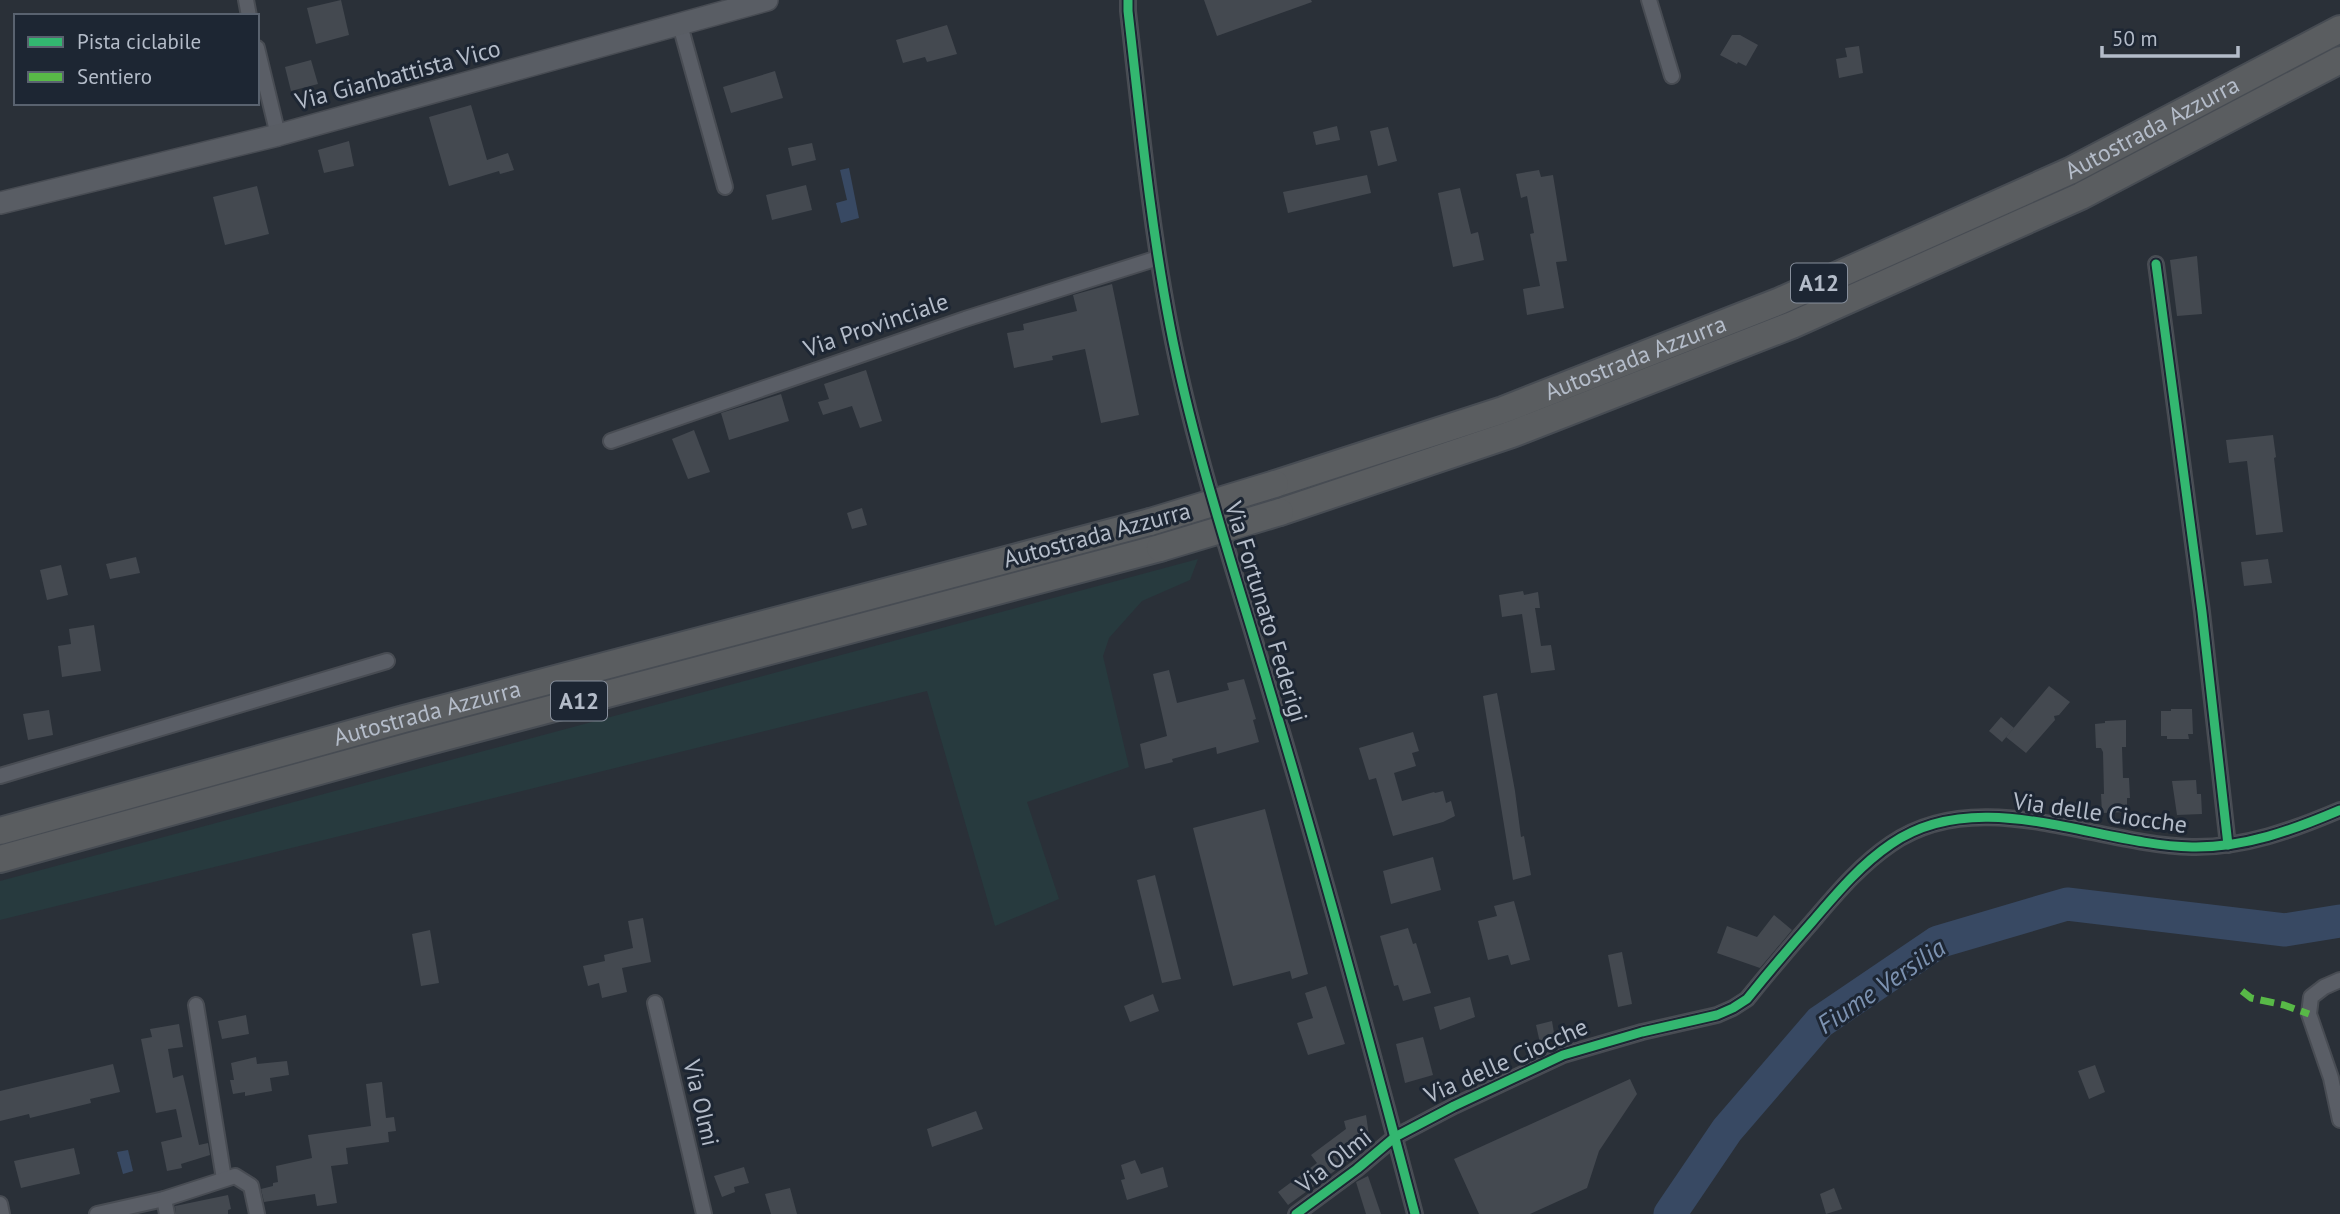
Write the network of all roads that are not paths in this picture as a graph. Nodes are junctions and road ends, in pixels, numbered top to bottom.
1 (767, 0) edge
2 (1649, 0) edge
3 (1127, 4) edge
4 (680, 25) junction
5 (2340, 29) edge
6 (259, 56) edge
7 (2340, 60) edge
8 (1672, 76) dead end
9 (278, 135) junction
10 (724, 187) dead end
11 (0, 203) edge
12 (1158, 258) junction
13 (2156, 264) dead end
14 (611, 440) dead end
15 (387, 661) dead end
16 (0, 776) edge
17 (2340, 810) edge
18 (0, 831) edge
19 (2228, 845) junction
20 (0, 859) edge
21 (2340, 980) edge
22 (655, 1003) dead end
23 (197, 1005) dead end
24 (2340, 1120) edge
25 (1395, 1137) junction
26 (224, 1179) junction
27 (164, 1199) junction
28 (0, 1204) edge
29 (2, 1214) edge
30 (97, 1214) edge
31 (167, 1214) edge
32 (257, 1214) edge
33 (704, 1214) edge
34 (1296, 1214) edge
35 (1415, 1214) edge

1 - 4 main road, Via Gianbattista Vico
2 - 8 street
3 - 12 street, Via Fortunato Federigi
4 - 9 main road, Via Gianbattista Vico
4 - 10 street
5 - 18 highway, Autostrada Azzurra / A12, bridge
6 - 9 street
7 - 20 highway, Autostrada Azzurra / A12, bridge
9 - 11 main road, Via Gianbattista Vico
12 - 14 street, Via Provinciale
12 - 25 street, Via Fortunato Federigi
13 - 19 street, Via delle Ciocche
15 - 16 street
17 - 19 street, Via delle Ciocche
19 - 25 street, Via delle Ciocche
21 - 24 street
22 - 33 street, Via Olmi
23 - 26 street
25 - 34 street, Via Olmi
25 - 35 street, Via Fortunato Federigi
26 - 27 street
26 - 32 street
27 - 30 street
27 - 31 street
28 - 29 street

